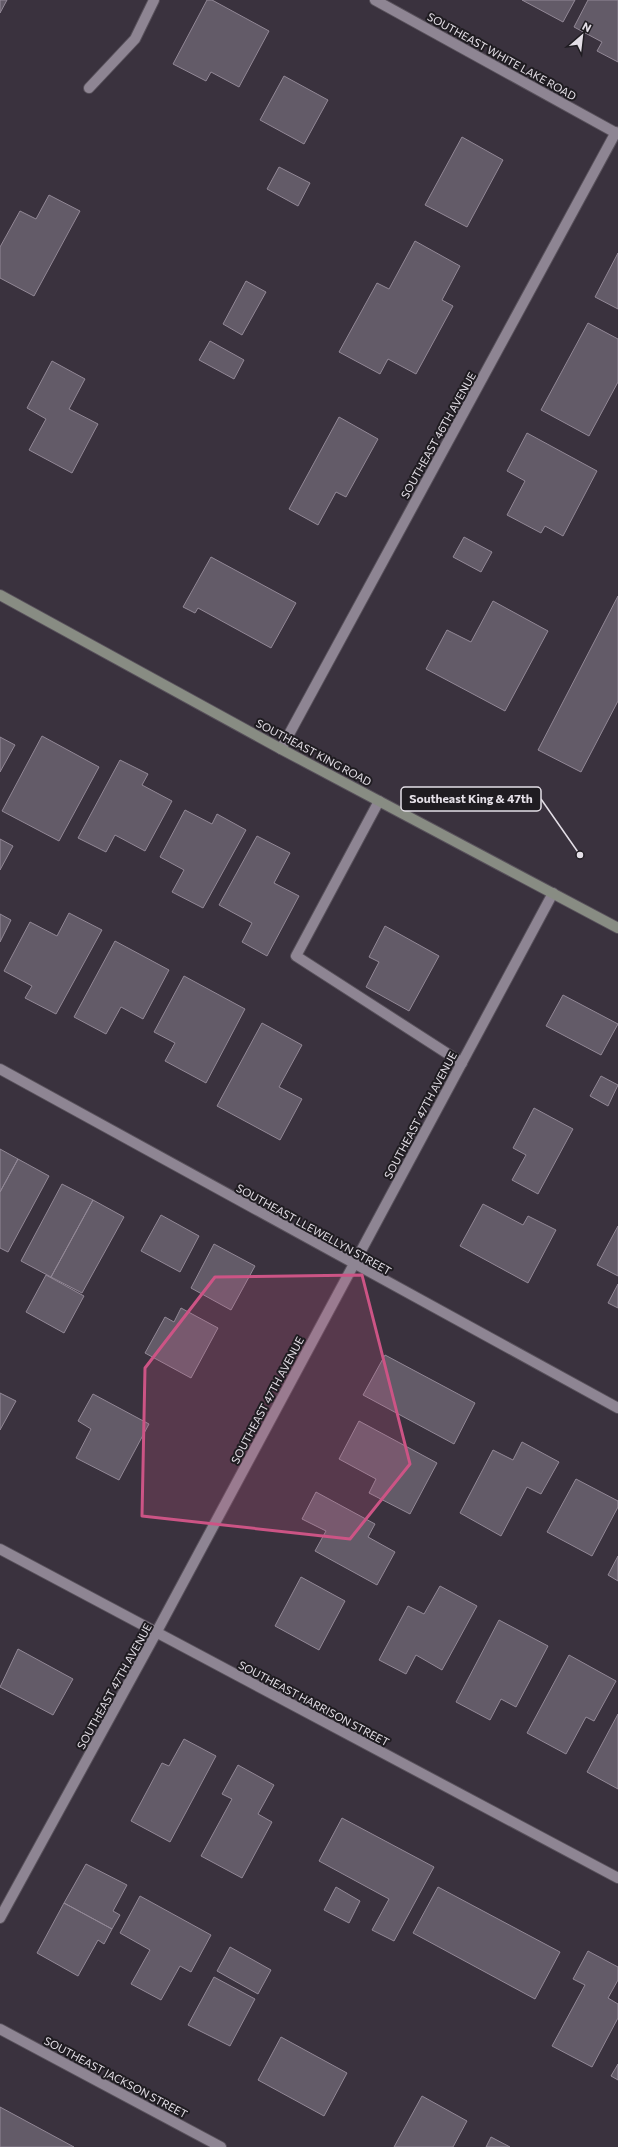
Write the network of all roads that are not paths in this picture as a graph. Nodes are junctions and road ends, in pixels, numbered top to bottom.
1 (154, 0) edge
2 (375, 0) edge
3 (88, 88) dead end
4 (617, 133) edge
5 (0, 596) edge
6 (281, 749) junction
7 (379, 800) junction
8 (553, 893) junction
9 (618, 928) edge
10 (462, 1063) junction
11 (0, 1069) edge
12 (354, 1264) junction
13 (618, 1408) edge
14 (0, 1549) edge
15 (156, 1633) junction
16 (618, 1878) edge
17 (0, 1918) edge
18 (0, 2029) edge
19 (221, 2147) edge

1 - 3 street
2 - 4 street, SOUTHEAST WHITE LAKE ROAD
4 - 6 street, SOUTHEAST 46TH AVENUE
5 - 6 main road, SOUTHEAST KING ROAD
6 - 7 main road, SOUTHEAST KING ROAD
7 - 8 main road, SOUTHEAST KING ROAD
7 - 10 street
8 - 9 main road, SOUTHEAST KING ROAD
8 - 10 street, SOUTHEAST 47TH AVENUE
10 - 12 street, SOUTHEAST 47TH AVENUE
11 - 12 street, SOUTHEAST LLEWELLYN STREET
12 - 13 street, SOUTHEAST LLEWELLYN STREET
12 - 15 street, SOUTHEAST 47TH AVENUE
14 - 15 street, SOUTHEAST HARRISON STREET
15 - 16 street, SOUTHEAST HARRISON STREET
15 - 17 street, SOUTHEAST 47TH AVENUE
18 - 19 street, SOUTHEAST JACKSON STREET

